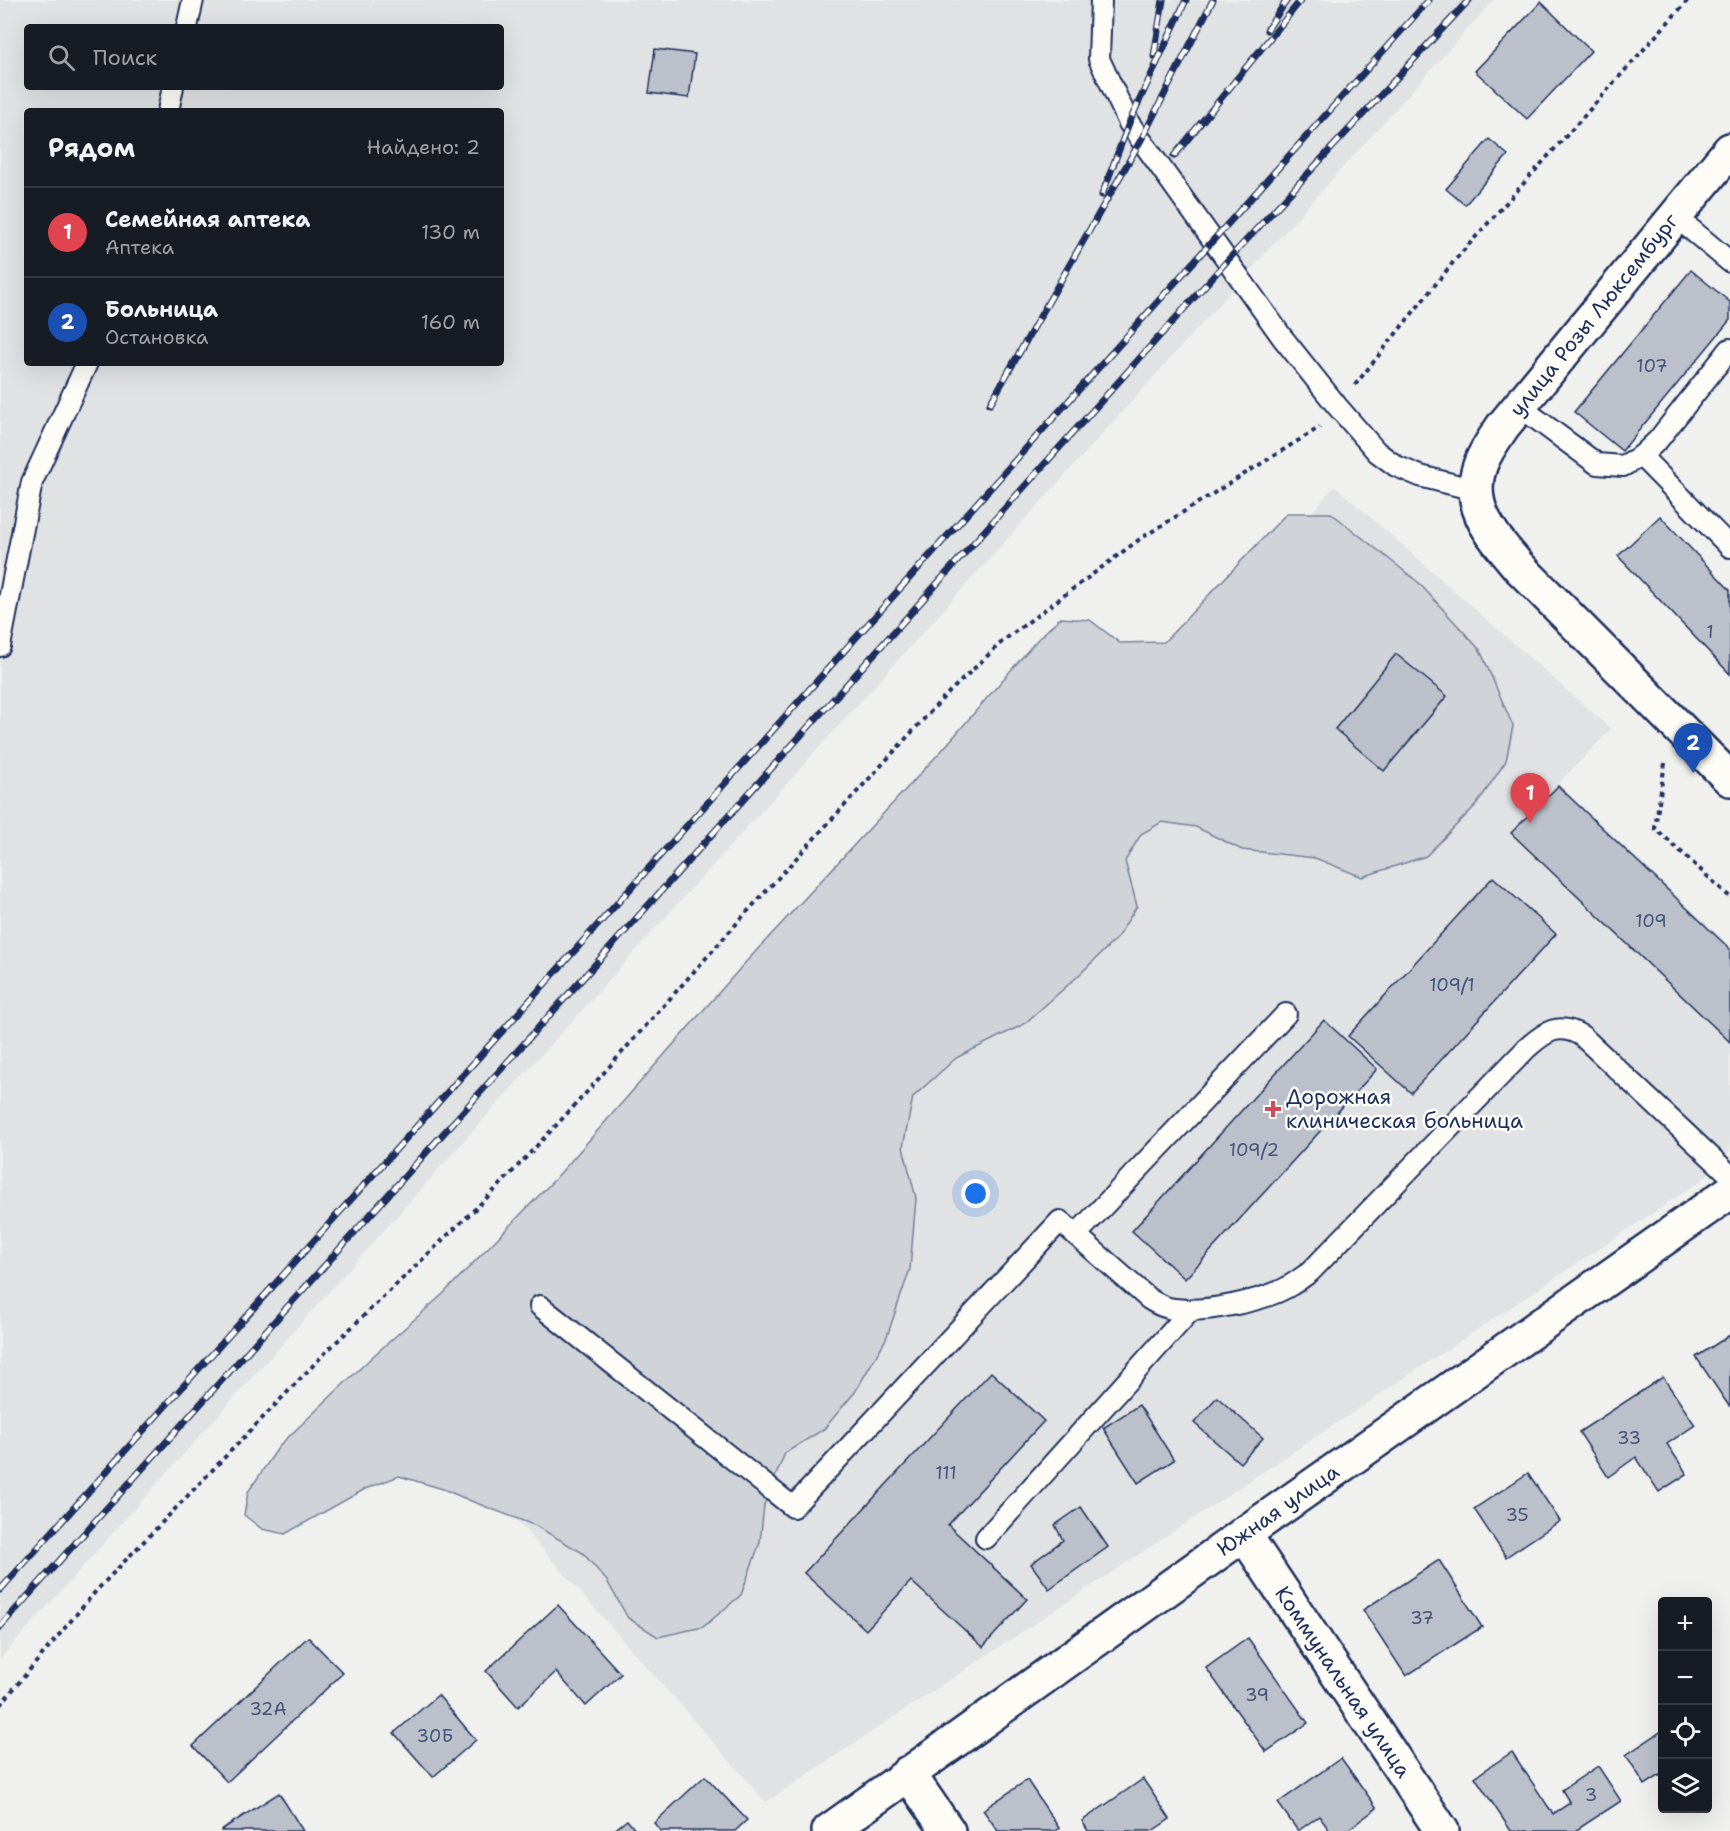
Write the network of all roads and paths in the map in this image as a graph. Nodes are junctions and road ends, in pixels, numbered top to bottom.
1 (193, 0) edge
2 (1101, 0) edge
3 (1688, 0) edge
4 (188, 24) edge
5 (172, 90) edge
6 (169, 108) edge
7 (1730, 150) edge
8 (1676, 216) junction
9 (1730, 262) edge
10 (1730, 349) edge
11 (86, 366) edge
12 (1337, 406) junction
13 (1519, 406) junction
14 (1321, 426) dead end
15 (1641, 456) junction
16 (1474, 490) junction
17 (1730, 547) edge
18 (0, 646) edge
19 (1666, 754) dead end
20 (1730, 779) edge
21 (1730, 897) edge
22 (1286, 1014) dead end
23 (1730, 1175) edge
24 (1730, 1192) edge
25 (1076, 1235) junction
26 (540, 1306) dead end
27 (1191, 1310) junction
28 (1244, 1534) junction
29 (986, 1538) dead end
30 (0, 1705) edge
31 (908, 1773) junction
32 (829, 1831) edge
33 (948, 1831) edge
34 (1442, 1831) edge

1 - 4 lane
2 - 12 lane
3 - 12 path
5 - 6 lane
7 - 8 street, улица Розы Люксембург
8 - 9 lane
8 - 13 street, улица Розы Люксембург
10 - 15 lane
11 - 18 lane
12 - 16 lane
13 - 15 lane
13 - 16 street, улица Розы Люксембург
14 - 30 path
15 - 17 lane
16 - 20 street
19 - 21 path
22 - 25 lane
23 - 27 lane
24 - 28 street, Южная улица
25 - 26 lane
25 - 27 lane
27 - 29 lane
28 - 31 street, Южная улица
28 - 34 street, Коммунальная улица
31 - 32 street, Южная улица
31 - 33 street

